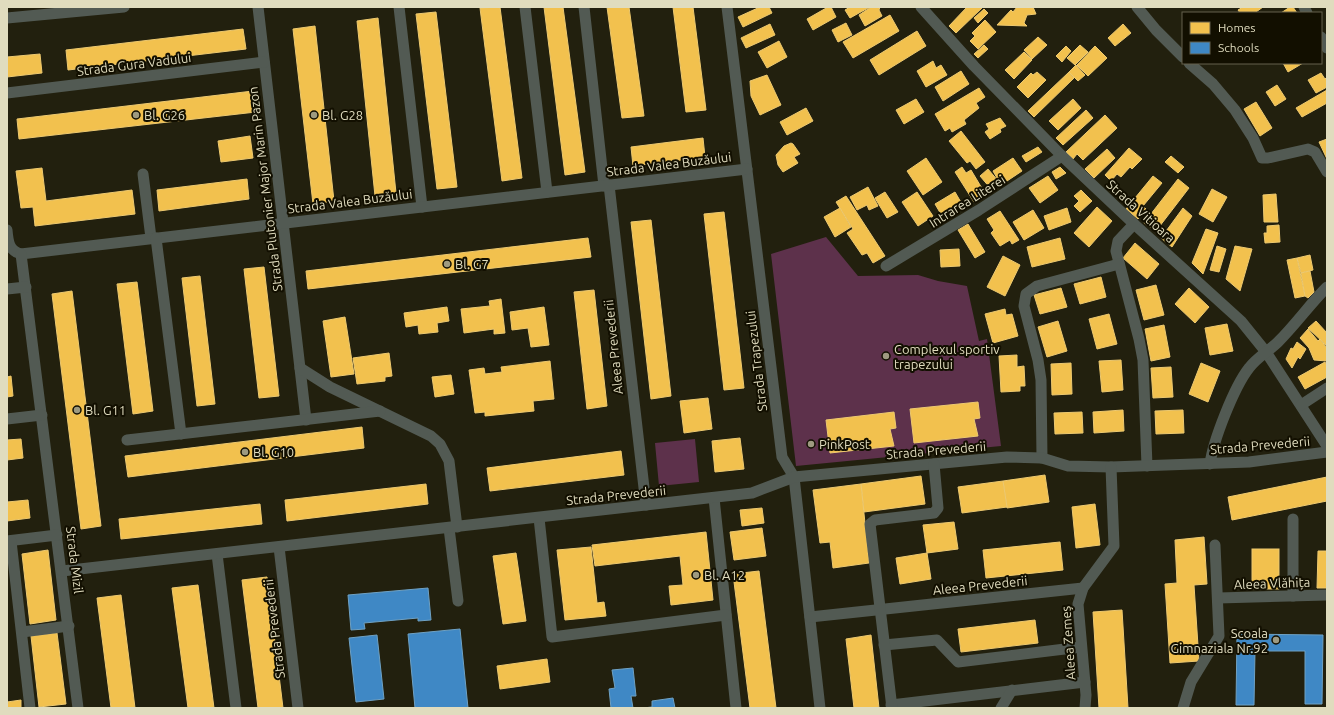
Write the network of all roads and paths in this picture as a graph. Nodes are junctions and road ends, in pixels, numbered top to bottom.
1 (124, 7) edge
2 (258, 7) edge
3 (398, 7) edge
4 (525, 7) edge
5 (584, 7) edge
6 (727, 7) edge
7 (921, 7) edge
8 (1137, 7) edge
9 (70, 9) edge
10 (7, 18) edge
11 (1322, 39) edge
12 (1327, 48) edge
13 (1182, 56) edge
14 (264, 62) junction
15 (1190, 64) edge
16 (7, 93) edge
17 (1062, 156) junction
18 (747, 169) junction
19 (1327, 172) edge
20 (143, 174) dead end
21 (606, 185) junction
22 (547, 192) junction
23 (422, 207) junction
24 (283, 223) junction
25 (1134, 224) junction
26 (7, 230) edge
27 (153, 238) junction
28 (22, 254) junction
29 (1119, 264) junction
30 (886, 266) dead end
31 (26, 287) junction
32 (1327, 287) edge
33 (7, 289) edge
34 (1266, 352) junction
35 (300, 368) junction
36 (1327, 388) edge
37 (1301, 405) junction
38 (380, 411) junction
39 (42, 415) junction
40 (7, 419) edge
41 (306, 420) junction
42 (180, 434) junction
43 (127, 440) dead end
44 (1327, 446) edge
45 (1327, 452) edge
46 (1042, 458) junction
47 (934, 464) junction
48 (1210, 464) junction
49 (1147, 466) junction
50 (1111, 467) junction
51 (794, 477) junction
52 (714, 498) junction
53 (646, 505) junction
54 (539, 518) junction
55 (1293, 519) dead end
56 (453, 527) junction
57 (58, 535) junction
58 (9, 541) edge
59 (1215, 545) dead end
60 (279, 547) junction
61 (217, 554) junction
62 (62, 571) junction
63 (1083, 588) junction
64 (1327, 595) edge
65 (1293, 596) junction
66 (1218, 598) junction
67 (458, 601) dead end
68 (880, 609) junction
69 (726, 615) junction
70 (810, 617) junction
71 (69, 626) junction
72 (22, 632) junction
73 (884, 645) junction
74 (1082, 647) junction
75 (1085, 682) junction
76 (1012, 690) junction
77 (891, 706) edge
78 (30, 708) edge
79 (74, 708) edge
80 (78, 708) edge
81 (236, 708) edge
82 (298, 708) edge
83 (736, 708) edge
84 (820, 708) edge
85 (1001, 708) edge
86 (1085, 708) edge
87 (1183, 708) edge

1 - 9 street
2 - 14 street, Strada Plutonier Major Marin Pazon
3 - 23 street
4 - 22 street
5 - 21 street, Aleea Prevederii
6 - 18 street, Strada Trapezului
7 - 17 street, Strada Vitioara
8 - 13 street
9 - 10 street
11 - 12 street
14 - 16 street, Strada Gura Vadului
14 - 24 street, Strada Plutonier Major Marin Pazon
15 - 19 street
17 - 25 street, Strada Vitioara
17 - 30 street, Intrarea Literei
18 - 21 street, Strada Valea Buzăului
18 - 51 street, Strada Trapezului
20 - 27 street
21 - 22 street, Strada Valea Buzăului
21 - 53 street, Aleea Prevederii
22 - 23 street, Strada Valea Buzăului
23 - 24 street, Strada Valea Buzăului
24 - 27 street, Strada Valea Buzăului
24 - 35 street, Strada Plutonier Major Marin Pazon
25 - 29 street
25 - 34 street, Strada Vitioara
26 - 28 street
27 - 28 street, Strada Valea Buzăului
27 - 42 street
28 - 31 street, Strada Mizil
29 - 46 street
29 - 49 street
31 - 33 street
31 - 39 street, Strada Mizil
32 - 34 street
34 - 37 street, Strada Vitioara
34 - 48 street
35 - 38 street
35 - 41 street, Strada Plutonier Major Marin Pazon
36 - 37 street
37 - 44 street, Strada Vitioara
38 - 41 street
38 - 56 street
39 - 40 street
39 - 57 street, Strada Mizil
41 - 42 street
42 - 43 street
45 - 48 street, Strada Prevederii
46 - 47 street, Strada Prevederii
46 - 50 street, Strada Prevederii
47 - 51 street, Strada Prevederii
47 - 68 street
48 - 49 street, Strada Prevederii
49 - 50 street, Strada Prevederii
50 - 63 street, Aleea Zemeș
51 - 52 street, Strada Prevederii
51 - 70 street, Strada Trapezului
52 - 53 street, Strada Prevederii
52 - 69 street
53 - 54 street, Strada Prevederii
54 - 56 street, Strada Prevederii
54 - 69 street
55 - 65 street
56 - 60 street, Strada Prevederii
56 - 67 street
57 - 58 street
57 - 62 street, Strada Mizil
58 - 72 street
59 - 66 street
60 - 61 street, Strada Prevederii
60 - 82 street, Strada Prevederii
61 - 62 street, Strada Prevederii
61 - 81 street
62 - 71 street, Strada Mizil
63 - 68 street, Aleea Prevederii
63 - 74 street, Aleea Zemeș
64 - 65 street, Aleea Vlăhița
65 - 66 street, Aleea Vlăhița
66 - 87 street
68 - 70 street, Aleea Prevederii
68 - 73 street
69 - 83 street
70 - 84 street, Strada Trapezului
71 - 72 street
71 - 80 street, Strada Mizil
72 - 78 street
73 - 74 street
73 - 77 street
74 - 75 street, Aleea Zemeș
75 - 76 street
75 - 86 street, Aleea Zemeș
76 - 77 street
76 - 85 street
79 - 80 street

